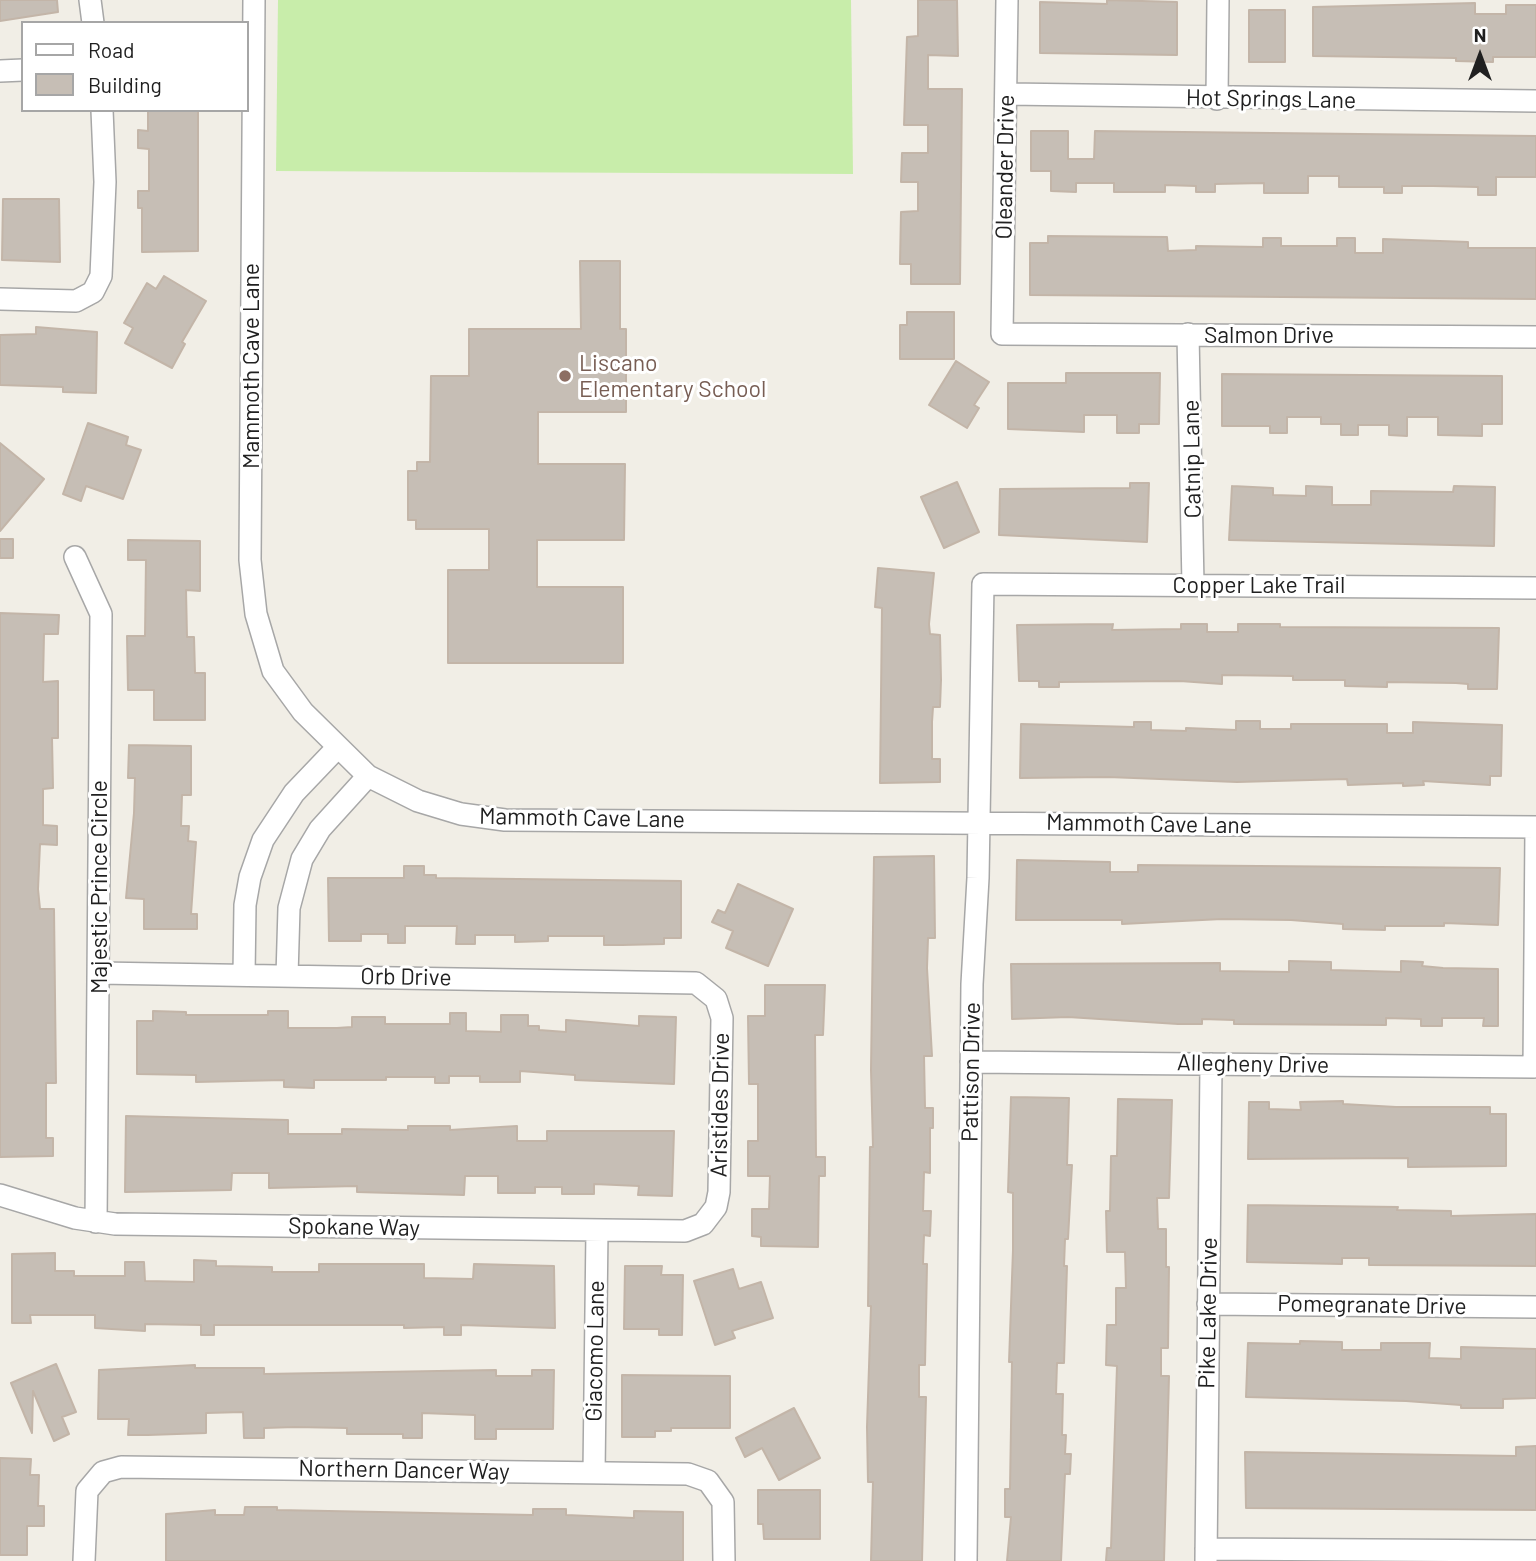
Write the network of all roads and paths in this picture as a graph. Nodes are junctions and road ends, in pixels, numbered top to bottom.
1 (90, 0) edge
2 (254, 0) edge
3 (1007, 0) edge
4 (1218, 0) edge
5 (93, 21) edge
6 (250, 57) edge
7 (21, 70) edge
8 (0, 71) edge
9 (1007, 94) junction
10 (1217, 99) junction
11 (1536, 101) edge
12 (103, 112) edge
13 (0, 299) edge
14 (1002, 334) joint
15 (1188, 334) junction
16 (1536, 337) edge
17 (75, 557) dead end
18 (983, 584) joint
19 (1193, 585) junction
20 (1536, 588) edge
21 (337, 748) junction
22 (368, 776) junction
23 (979, 822) junction
24 (1536, 828) edge
25 (99, 973) junction
26 (244, 975) junction
27 (287, 975) junction
28 (710, 992) joint
29 (971, 1062) junction
30 (1211, 1064) junction
31 (0, 1195) edge
32 (709, 1219) joint
33 (96, 1222) junction
34 (597, 1230) junction
35 (1208, 1304) junction
36 (1536, 1307) edge
37 (594, 1473) junction
38 (1536, 1551) edge
39 (1206, 1555) edge
40 (84, 1561) edge
41 (724, 1561) edge
42 (966, 1561) edge

1 - 5 street
2 - 6 street, Mammoth Cave Lane
3 - 9 street, Oleander Drive
4 - 10 street
6 - 21 street, Mammoth Cave Lane
7 - 8 street
9 - 10 street, Hot Springs Lane
9 - 14 street, Oleander Drive
10 - 11 street, Hot Springs Lane
12 - 13 street
14 - 15 street, Salmon Drive
15 - 16 street, Salmon Drive
15 - 19 street, Catnip Lane
17 - 25 street, Majestic Prince Circle
18 - 19 street, Copper Lake Trail
18 - 23 street, Pattison Drive
19 - 20 street, Copper Lake Trail
21 - 22 street, Mammoth Cave Lane
21 - 26 street
22 - 23 street, Mammoth Cave Lane
22 - 27 street
23 - 24 street, Mammoth Cave Lane
23 - 29 street, Pattison Drive
24 - 30 street, Allegheny Drive
25 - 26 street, Orb Drive
25 - 33 street, Majestic Prince Circle
26 - 27 street, Orb Drive
27 - 28 street, Orb Drive
28 - 32 street, Aristides Drive
29 - 30 street, Allegheny Drive
29 - 42 street, Pattison Drive
30 - 35 street, Pike Lake Drive
31 - 33 street, Spokane Way
32 - 34 street, Spokane Way
33 - 34 street, Spokane Way
34 - 37 street, Giacomo Lane
35 - 36 street, Pomegranate Drive
35 - 39 street, Pike Lake Drive
37 - 40 street, Northern Dancer Way
37 - 41 street, Northern Dancer Way
38 - 39 street

